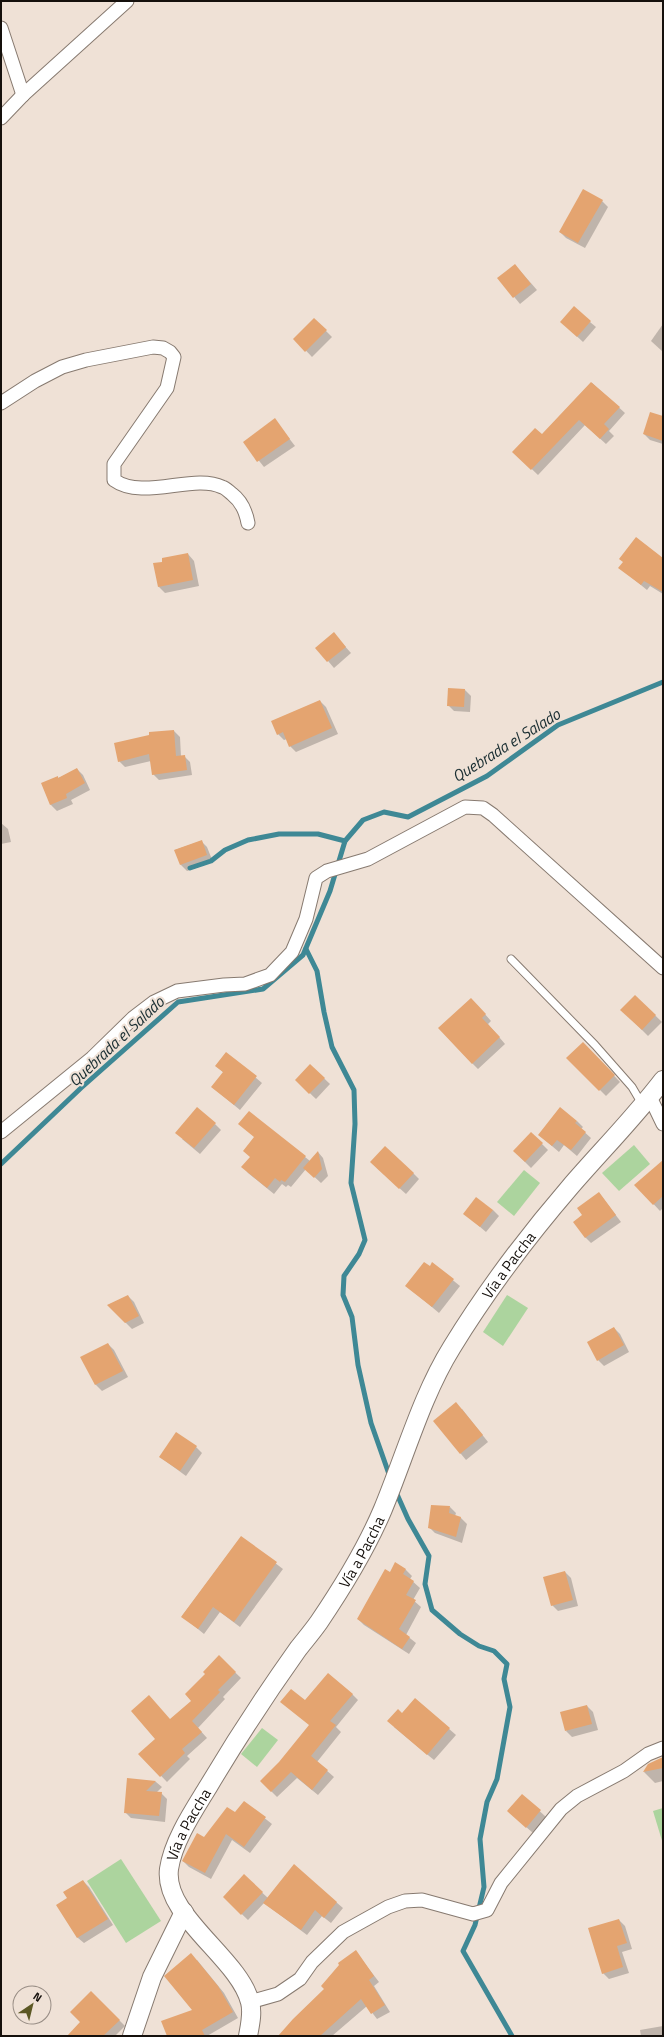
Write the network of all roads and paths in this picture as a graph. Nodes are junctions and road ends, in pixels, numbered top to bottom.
1 (127, 1) edge
2 (1, 28) edge
3 (23, 95) junction
4 (1, 118) edge
5 (1, 403) edge
6 (248, 523) dead end
7 (511, 960) dead end
8 (663, 968) edge
9 (663, 1080) edge
10 (646, 1101) junction
11 (663, 1124) edge
12 (1, 1132) edge
13 (663, 1748) edge
14 (184, 1912) junction
15 (250, 2002) junction
16 (132, 2036) edge
17 (248, 2036) edge

1 - 3 street
2 - 3 street
3 - 4 street
5 - 6 street
7 - 10 lane
8 - 12 street
9 - 10 main road, Vía a Paccha
10 - 11 street
10 - 14 main road, Vía a Paccha
13 - 15 street
14 - 15 main road, Vía a Paccha
14 - 16 main road
15 - 17 main road, Vía a Paccha

